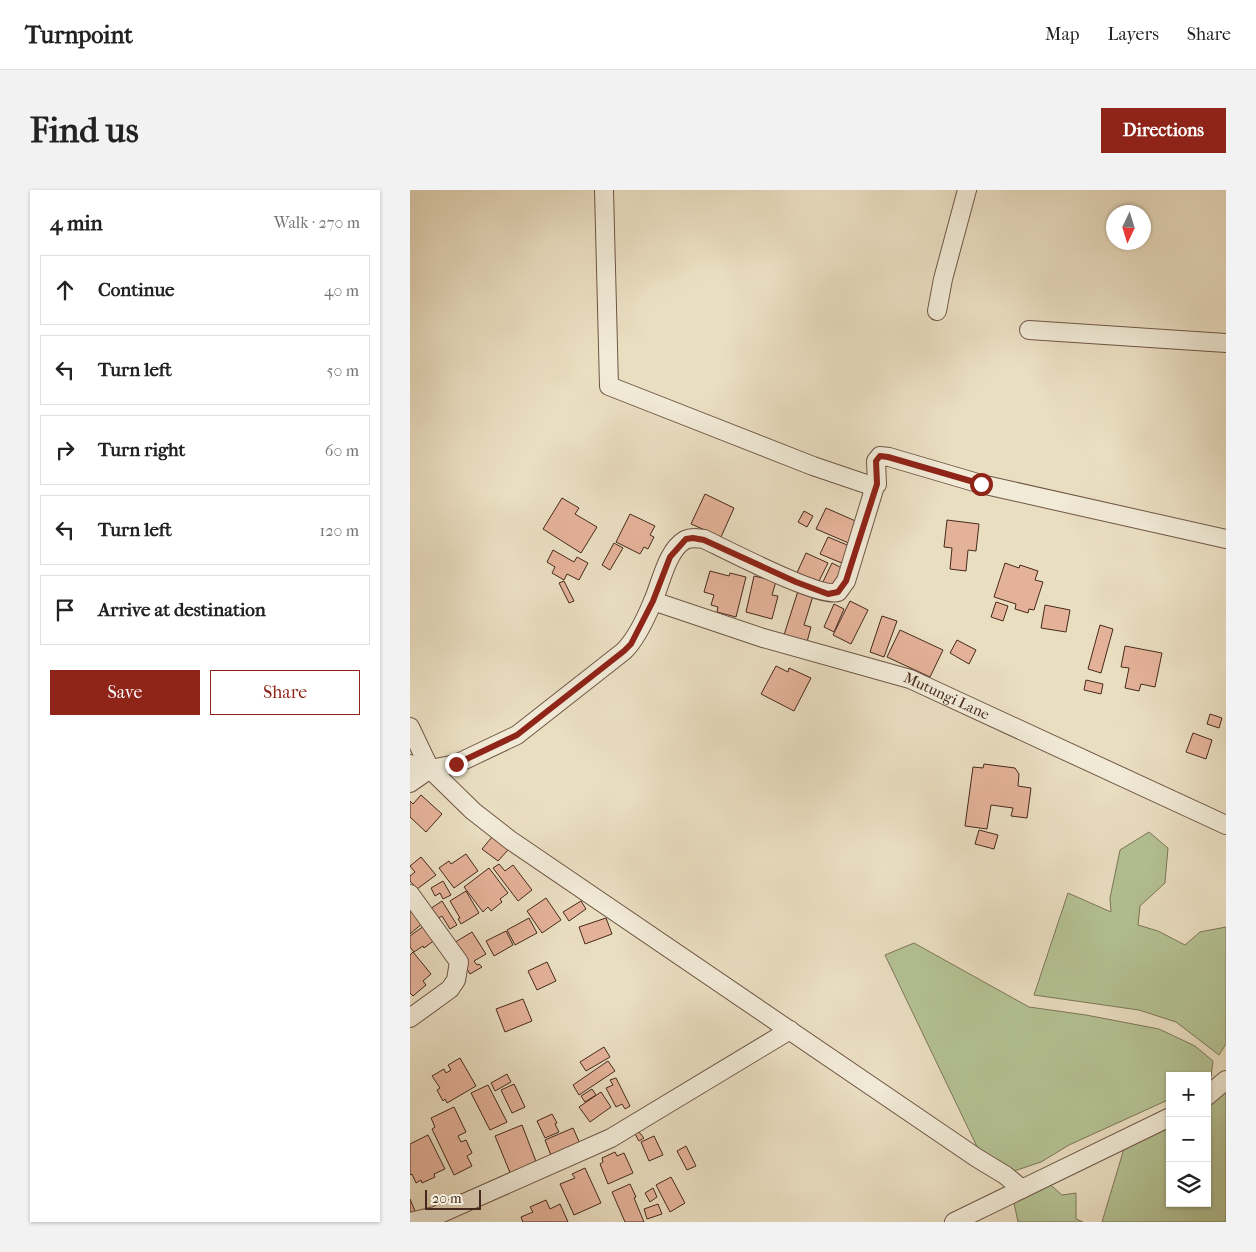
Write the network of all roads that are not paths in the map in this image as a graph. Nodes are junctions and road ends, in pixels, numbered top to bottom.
1 (604, 190) edge
2 (968, 190) edge
3 (937, 312) dead end
4 (1030, 330) dead end
5 (1226, 343) edge
6 (875, 486) junction
7 (1226, 539) edge
8 (653, 601) junction
9 (410, 727) edge
10 (410, 764) edge
11 (430, 769) junction
12 (410, 783) edge
13 (1226, 825) edge
14 (410, 894) edge
15 (410, 1018) edge
16 (790, 1030) junction
17 (1226, 1080) edge
18 (1211, 1093) edge
19 (1166, 1119) edge
20 (1022, 1189) junction
21 (410, 1222) edge
22 (954, 1222) edge

1 - 6 street
2 - 3 street
4 - 5 street
6 - 7 street
6 - 8 street
8 - 11 street
8 - 13 street, Mutungi Lane
9 - 11 street
10 - 11 street
11 - 12 street
11 - 16 street
14 - 15 street
16 - 20 street
16 - 21 street
17 - 18 street
19 - 20 street
20 - 22 street

